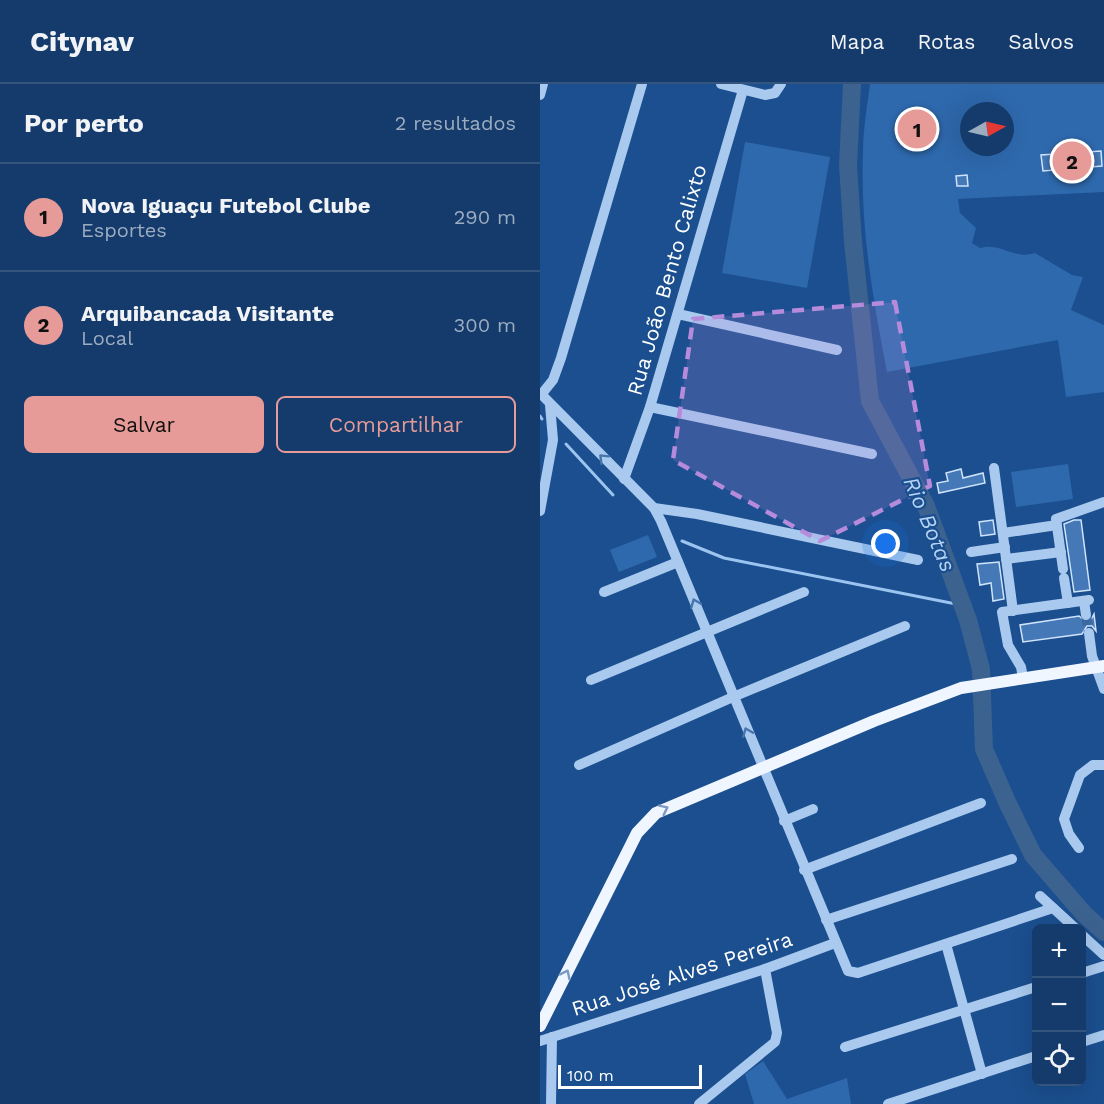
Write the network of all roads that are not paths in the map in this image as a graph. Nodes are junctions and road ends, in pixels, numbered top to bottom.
1 (543, 84) edge
2 (642, 84) edge
3 (721, 84) edge
4 (781, 85) edge
5 (742, 90) junction
6 (540, 95) edge
7 (678, 314) junction
8 (837, 350) dead end
9 (543, 397) edge
10 (650, 407) junction
11 (583, 438) junction
12 (553, 440) junction
13 (872, 454) dead end
14 (994, 468) dead end
15 (624, 479) junction
16 (1104, 502) edge
17 (654, 508) junction
18 (540, 511) edge
19 (1057, 525) junction
20 (1003, 533) junction
21 (1005, 547) junction
22 (971, 552) dead end
23 (1061, 552) junction
24 (1006, 559) junction
25 (918, 560) dead end
26 (678, 562) junction
27 (604, 592) dead end
28 (804, 592) dead end
29 (1068, 603) junction
30 (1013, 611) junction
31 (1086, 615) tunnel mouth
32 (905, 626) dead end
33 (707, 632) junction
34 (1089, 633) tunnel mouth
35 (1101, 668) edge
36 (1023, 678) junction
37 (591, 680) dead end
38 (1104, 689) edge
39 (733, 697) junction
40 (579, 765) dead end
41 (1104, 765) edge
42 (762, 768) junction
43 (981, 803) dead end
44 (813, 809) dead end
45 (784, 821) junction
46 (1079, 848) dead end
47 (1012, 859) dead end
48 (804, 870) junction
49 (1040, 896) dead end
50 (1053, 908) junction
51 (825, 920) junction
52 (1071, 924) edge
53 (1086, 938) edge
54 (835, 943) junction
55 (946, 944) junction
56 (1104, 955) edge
57 (1104, 966) edge
58 (765, 969) junction
59 (1086, 972) edge
60 (1032, 988) edge
61 (964, 1009) junction
62 (540, 1026) edge
63 (540, 1032) edge
64 (1104, 1035) edge
65 (552, 1037) junction
66 (540, 1041) edge
67 (1086, 1041) edge
68 (845, 1047) dead end
69 (1032, 1057) edge
70 (981, 1074) junction
71 (551, 1104) edge
72 (699, 1104) edge
73 (888, 1104) edge

1 - 6 street
2 - 9 street
3 - 5 street
4 - 5 street
5 - 7 street, Rua João Bento Calixto
7 - 8 street
7 - 10 street, Rua João Bento Calixto
9 - 11 street
9 - 12 street
10 - 13 street
10 - 15 street, Rua João Bento Calixto
11 - 12 street
15 -> 11 street
12 - 18 street
14 - 20 street
15 - 17 street
16 - 19 street
17 - 25 street
17 - 26 street
19 - 20 street
19 - 23 street
20 - 21 street
21 - 22 street
21 - 24 street
23 - 24 street
23 - 29 street
24 - 30 street
26 - 27 street
33 -> 26 street
28 - 33 street
29 - 30 street
29 - 31 street
30 - 36 street
32 - 39 street
33 - 37 street
33 - 39 street
34 - 35 street
35 - 36 main road
35 - 38 street
36 - 42 main road
39 - 40 street
42 -> 39 street
41 - 46 street
42 - 45 street
62 -> 42 main road
43 - 48 street
44 - 45 street
45 - 48 street
47 - 51 street
48 - 51 street
49 - 50 street
50 - 52 street
50 - 55 street
51 - 54 street
53 - 56 street
54 - 55 street
54 - 58 street, Rua José Alves Pereira
55 - 61 street
57 - 59 street
58 - 65 street, Rua José Alves Pereira
58 - 72 street
60 - 61 street
61 - 68 street
61 - 70 street
63 - 65 street
64 - 67 street
65 - 66 street, Rua José Alves Pereira
65 - 71 street
69 - 70 street
70 - 73 street

